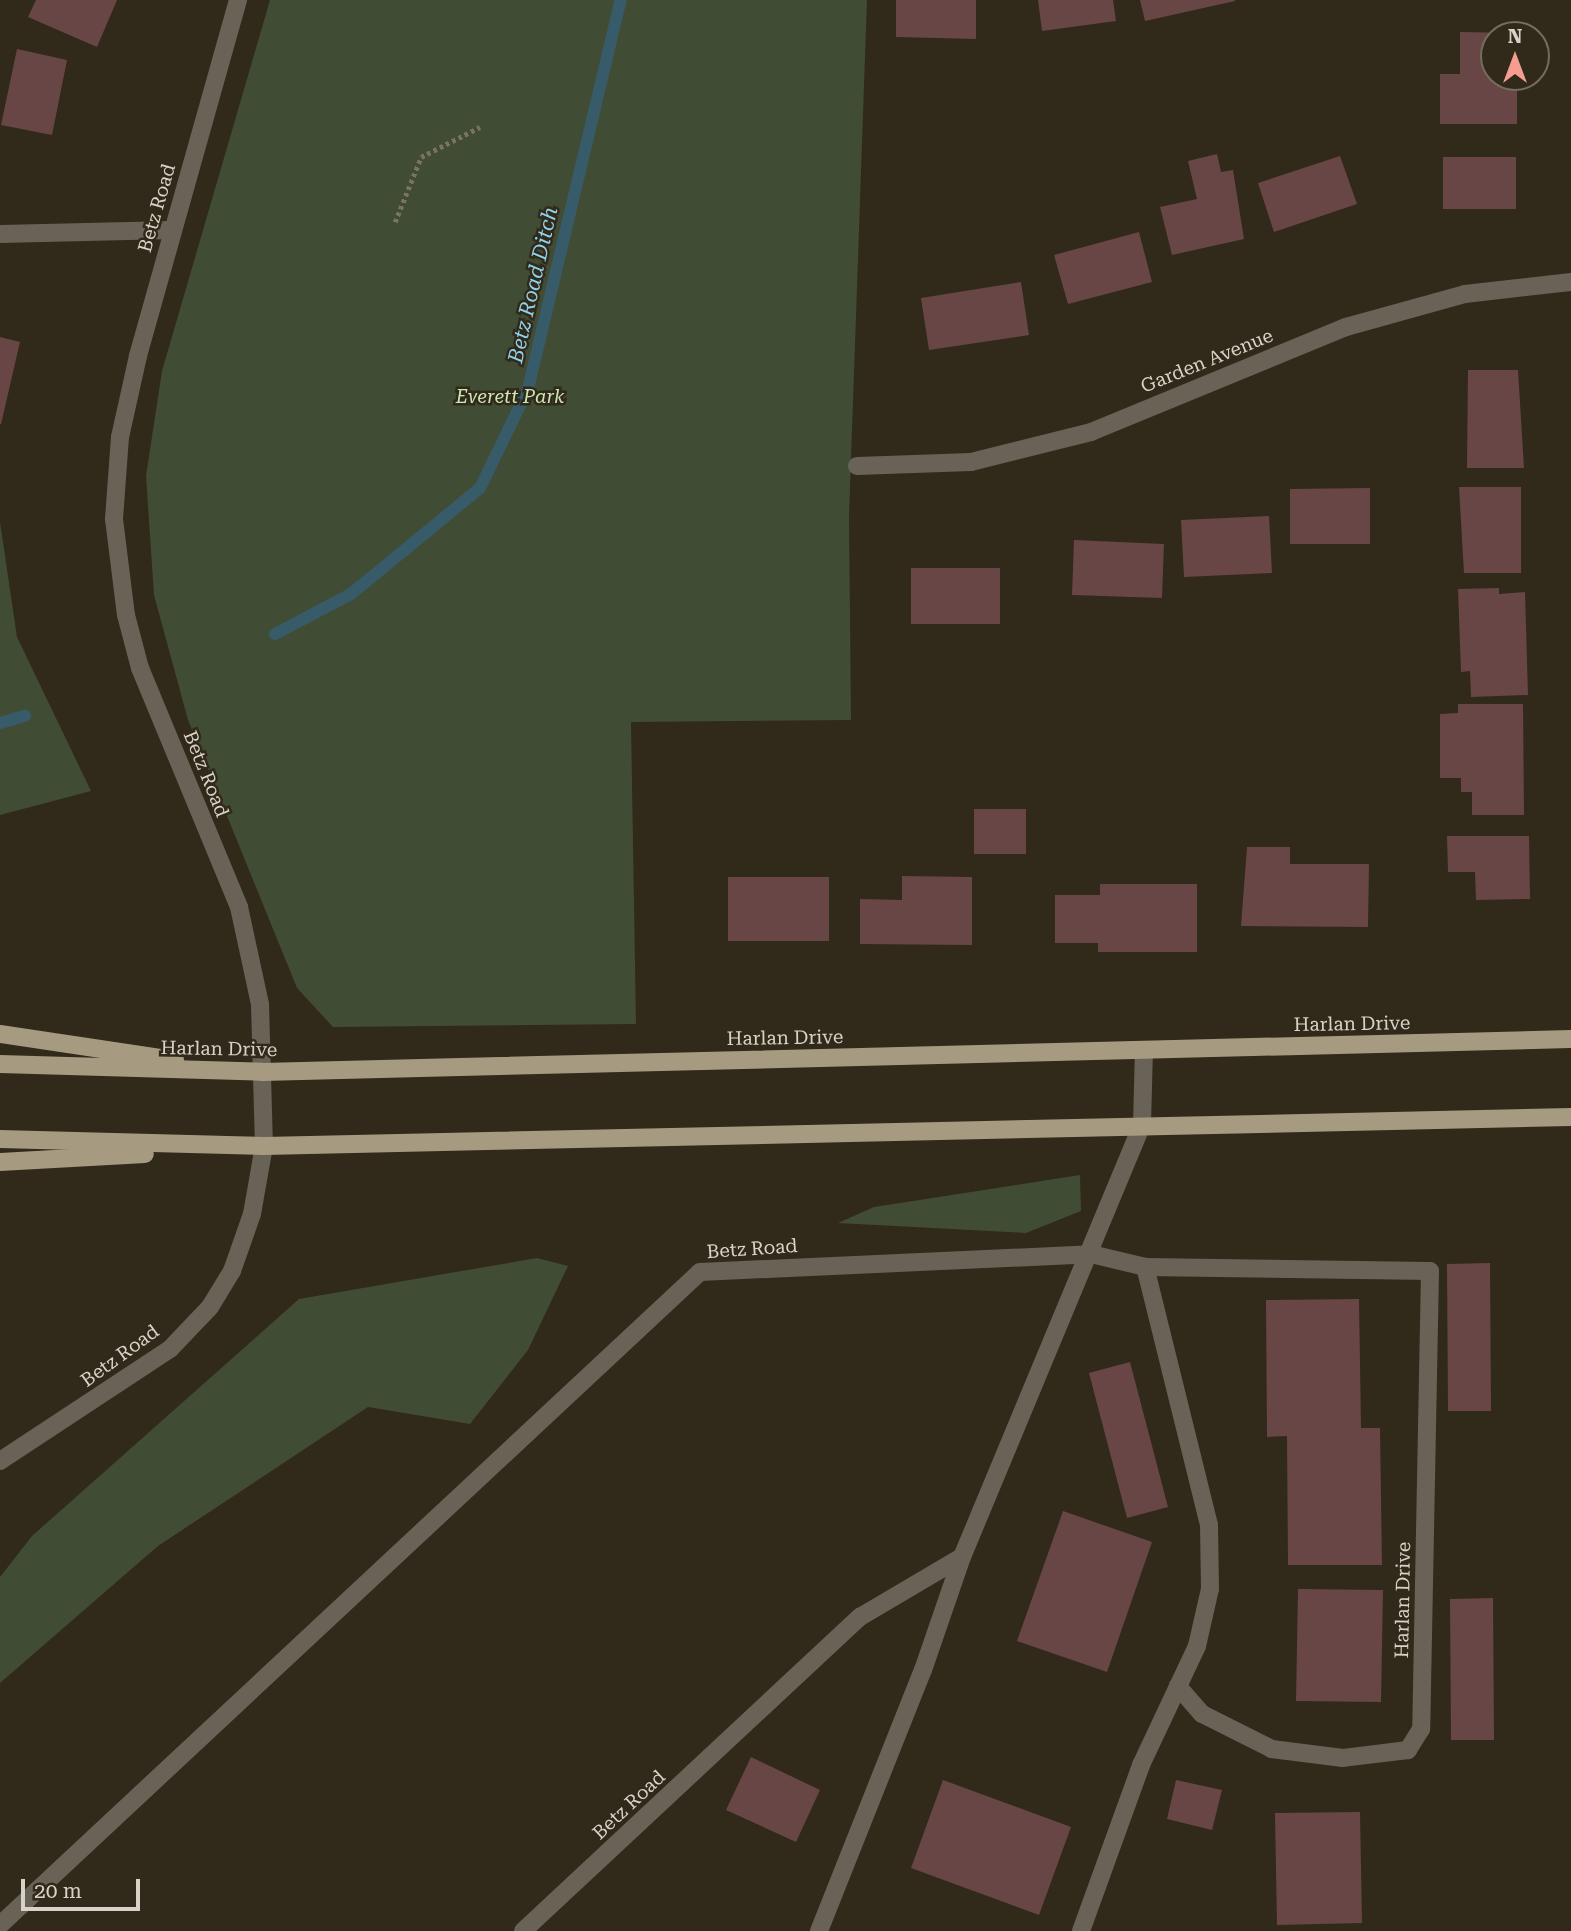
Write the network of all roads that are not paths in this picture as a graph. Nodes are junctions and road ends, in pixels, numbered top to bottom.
1 (238, 0) edge
2 (172, 230) junction
3 (0, 234) edge
4 (1571, 282) edge
5 (857, 466) dead end
6 (0, 1034) edge
7 (1571, 1039) edge
8 (1144, 1050) junction
9 (0, 1064) edge
10 (262, 1072) junction
11 (1571, 1117) edge
12 (1142, 1125) junction
13 (0, 1139) edge
14 (264, 1146) junction
15 (0, 1163) edge
16 (1091, 1254) junction
17 (1145, 1267) junction
18 (0, 1461) edge
19 (961, 1557) junction
20 (1178, 1686) junction
21 (0, 1925) edge
22 (523, 1931) edge
23 (819, 1931) edge
24 (1081, 1931) edge

1 - 2 street, Betz Road
2 - 3 street
2 - 10 street, Betz Road
4 - 5 street, Garden Avenue
6 - 10 main road
7 - 8 main road, Harlan Drive
8 - 10 main road, Harlan Drive
8 - 12 street
9 - 10 main road, Harlan Drive
10 - 14 street, Betz Road
11 - 12 main road
12 - 14 main road
12 - 16 street
13 - 14 main road
14 - 15 main road
14 - 18 street, Betz Road
16 - 17 street, Harlan Drive
16 - 19 street
16 - 21 street, Betz Road
17 - 20 street
17 - 20 street, Harlan Drive
19 - 22 street, Betz Road
19 - 23 street
20 - 24 street

